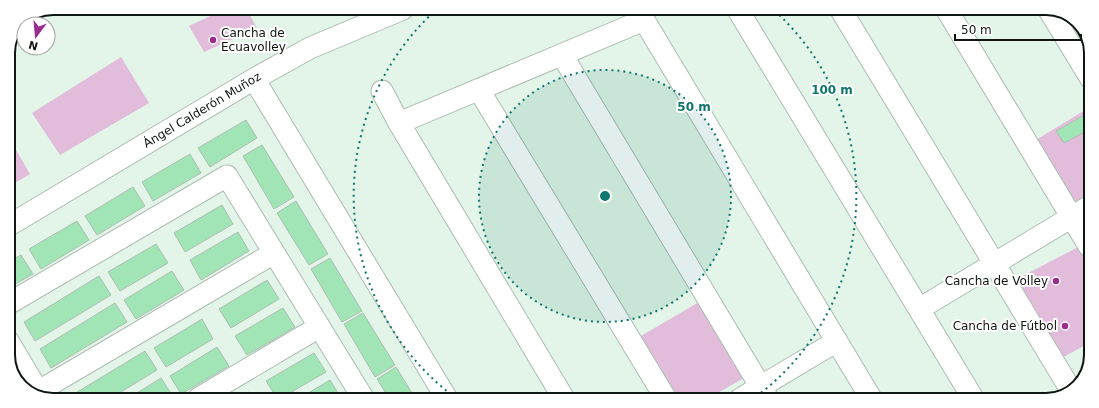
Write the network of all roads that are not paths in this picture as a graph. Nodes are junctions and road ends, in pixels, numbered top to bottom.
1 (389, 15) edge
2 (643, 15) edge
3 (741, 15) edge
4 (844, 15) edge
5 (950, 15) edge
6 (1053, 16) edge
7 (562, 55) junction
8 (1084, 68) edge
9 (254, 79) junction
10 (479, 90) junction
11 (382, 91) dead end
12 (399, 123) junction
13 (1084, 210) edge
14 (1072, 217) junction
15 (15, 222) edge
16 (1084, 237) edge
17 (274, 253) junction
18 (994, 263) junction
19 (15, 300) edge
20 (919, 309) junction
21 (319, 327) junction
22 (837, 342) junction
23 (15, 352) edge
24 (1068, 386) edge
25 (39, 390) edge
26 (44, 392) edge
27 (207, 393) edge
28 (360, 393) edge
29 (444, 393) edge
30 (560, 393) edge
31 (662, 393) edge
32 (765, 393) edge
33 (868, 393) edge
34 (970, 393) edge

1 - 9 street, Ángel Calderón Muñoz
2 - 7 street
2 - 22 street
3 - 20 street
4 - 18 street
5 - 14 street
6 - 8 street
7 - 10 street
7 - 32 street
9 - 15 street, Ángel Calderón Muñoz
9 - 29 street
10 - 12 street
10 - 31 street
11 - 12 street
12 - 30 street
13 - 14 street
14 - 16 street
14 - 18 street
17 - 19 street
17 - 21 street
17 - 26 street
18 - 20 street
18 - 24 street
20 - 34 street
21 - 27 street
21 - 28 street
22 - 32 street
22 - 33 street
23 - 25 street

